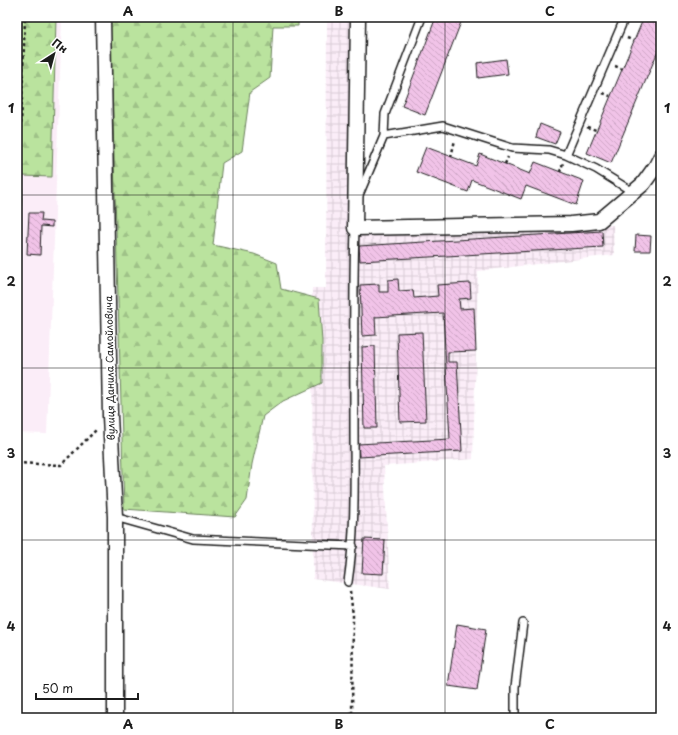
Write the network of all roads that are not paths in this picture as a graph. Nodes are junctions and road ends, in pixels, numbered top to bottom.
1 (103, 17) edge
2 (358, 17) edge
3 (422, 17) edge
4 (625, 17) edge
5 (384, 136) junction
6 (566, 155) junction
7 (661, 156) edge
8 (633, 192) junction
9 (356, 201) junction
10 (355, 228) junction
11 (115, 517) junction
12 (353, 546) junction
13 (348, 582) road end
14 (523, 623) dead end
15 (118, 717) edge
16 (514, 718) edge

1 - 11 street, вулиця Данила Самойловича
2 - 9 street
3 - 5 lane
4 - 6 lane
5 - 6 lane
5 - 9 lane
6 - 8 lane
7 - 8 street
8 - 10 street
9 - 10 street
10 - 12 lane
11 - 12 lane
11 - 15 street, вулиця Данила Самойловича
12 - 13 lane
14 - 16 lane

